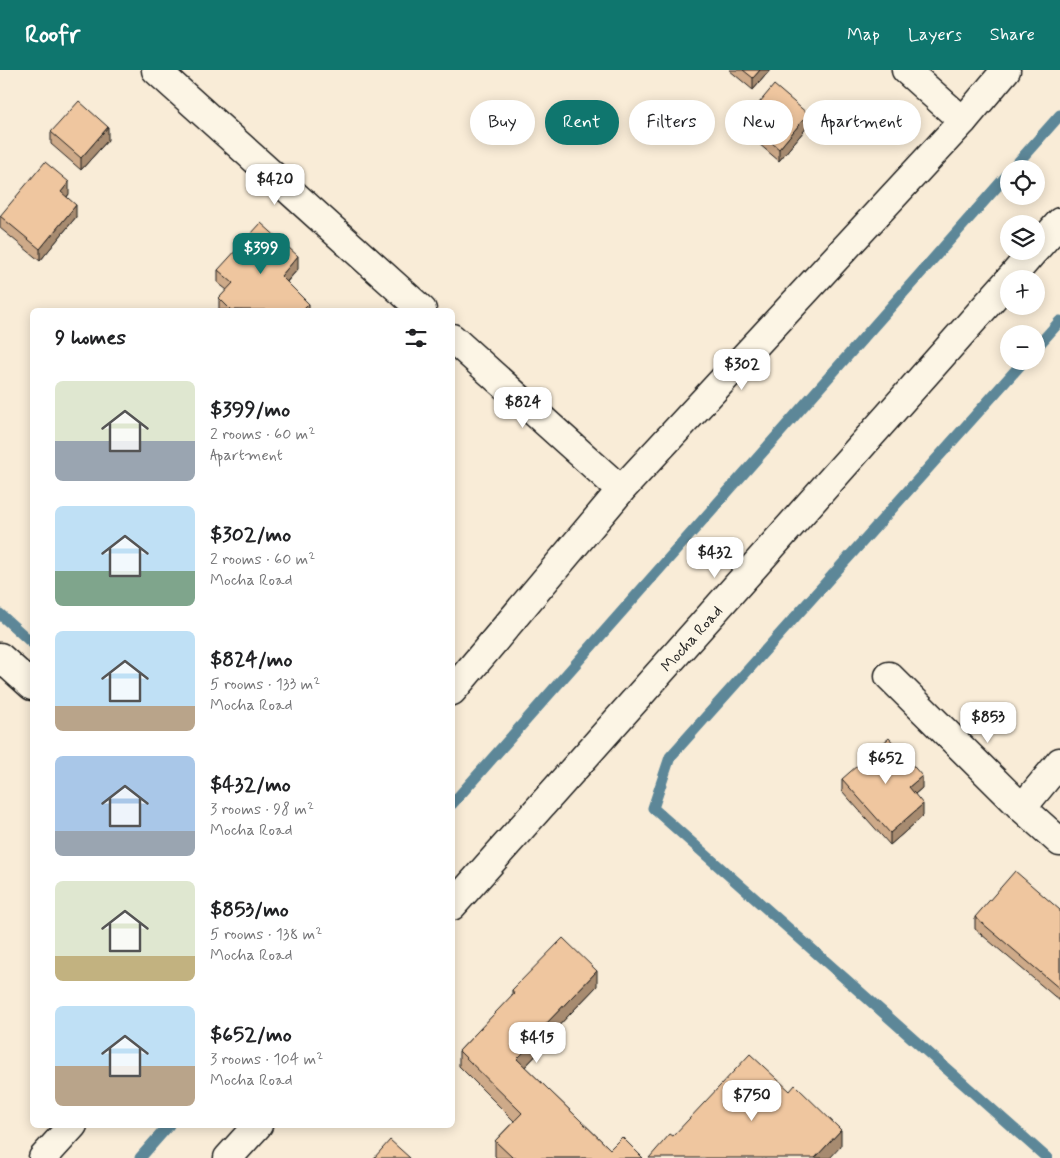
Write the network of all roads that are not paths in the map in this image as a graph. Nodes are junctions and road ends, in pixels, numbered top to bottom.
1 (156, 70) edge
2 (906, 70) edge
3 (1006, 70) edge
4 (963, 121) junction
5 (1060, 222) edge
6 (1045, 239) edge
7 (1026, 260) edge
8 (1017, 270) edge
9 (1000, 289) edge
10 (420, 308) edge
11 (455, 341) edge
12 (621, 490) junction
13 (0, 657) edge
14 (889, 676) dead end
15 (30, 684) edge
16 (455, 687) edge
17 (1060, 762) edge
18 (1022, 808) junction
19 (1060, 842) edge
20 (455, 903) edge
21 (70, 1128) edge
22 (255, 1128) edge
23 (43, 1158) edge
24 (228, 1158) edge

1 - 10 street
2 - 4 street
3 - 4 street
4 - 12 street
5 - 6 street, Mocha Road
7 - 8 street, Mocha Road
9 - 20 street, Mocha Road
11 - 12 street
12 - 16 street
13 - 15 street
14 - 18 street
17 - 18 street
18 - 19 street
21 - 23 street
22 - 24 street

